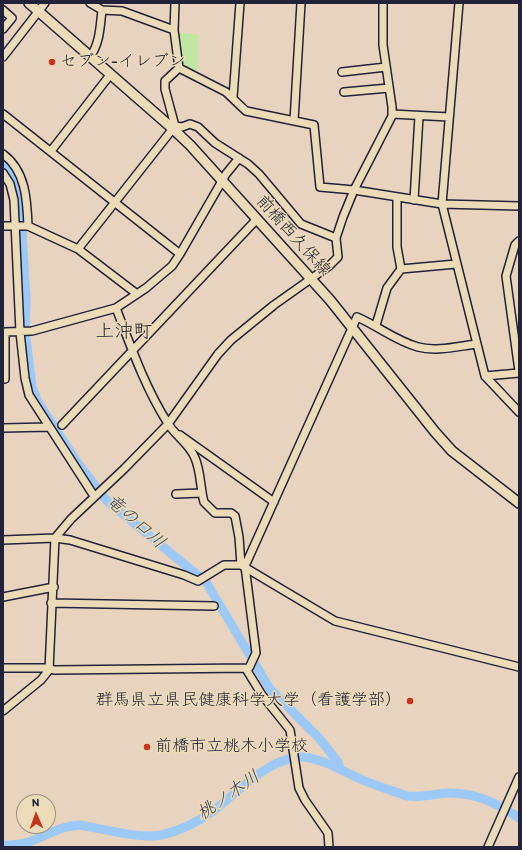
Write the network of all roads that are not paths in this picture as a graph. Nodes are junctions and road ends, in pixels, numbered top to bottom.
1 (29, 3) edge
2 (45, 3) edge
3 (90, 3) edge
4 (175, 3) edge
5 (240, 3) edge
6 (301, 3) edge
7 (383, 3) edge
8 (459, 3) edge
9 (3, 10) edge
10 (102, 10) junction
11 (38, 12) junction
12 (3, 29) edge
13 (174, 30) junction
14 (3, 44) edge
15 (9, 49) junction
16 (3, 57) edge
17 (90, 57) junction
18 (386, 67) junction
19 (179, 68) junction
20 (342, 72) dead end
21 (110, 75) junction
22 (389, 88) junction
23 (344, 92) dead end
24 (233, 97) junction
25 (3, 114) edge
26 (392, 114) junction
27 (419, 116) junction
28 (449, 117) junction
29 (294, 122) junction
30 (174, 127) junction
31 (51, 151) junction
32 (3, 154) edge
33 (239, 158) junction
34 (3, 174) edge
35 (222, 181) junction
36 (354, 190) junction
37 (397, 197) junction
38 (414, 200) junction
39 (114, 201) junction
40 (442, 204) junction
41 (519, 206) edge
42 (257, 219) junction
43 (3, 226) edge
44 (15, 226) junction
45 (27, 226) junction
46 (336, 238) junction
47 (519, 241) edge
48 (78, 249) junction
49 (180, 254) junction
50 (456, 264) junction
51 (401, 269) junction
52 (311, 278) junction
53 (137, 294) junction
54 (116, 308) junction
55 (376, 325) junction
56 (352, 327) junction
57 (21, 331) junction
58 (477, 344) junction
59 (133, 350) junction
60 (519, 372) edge
61 (485, 376) junction
62 (3, 379) edge
63 (519, 412) edge
64 (168, 424) junction
65 (62, 425) dead end
66 (49, 427) junction
67 (3, 428) edge
68 (178, 434) junction
69 (201, 493) junction
70 (176, 494) dead end
71 (94, 496) junction
72 (274, 502) junction
73 (519, 503) edge
74 (55, 538) junction
75 (3, 540) edge
76 (243, 566) junction
77 (54, 587) junction
78 (3, 597) edge
79 (51, 603) junction
80 (214, 606) dead end
81 (519, 666) edge
82 (3, 668) edge
83 (49, 668) junction
84 (248, 668) junction
85 (3, 711) edge
86 (519, 777) edge
87 (329, 847) edge
88 (488, 847) edge

1 - 11 main road, 前橋西久保線
2 - 11 street
3 - 10 street
4 - 13 street
5 - 24 street
6 - 29 street
7 - 18 street
8 - 28 street
9 - 12 street
10 - 13 street
10 - 17 street
11 - 15 street
11 - 17 main road, 前橋西久保線
13 - 19 street
14 - 15 street
15 - 16 street
17 - 21 main road, 前橋西久保線
18 - 20 street
18 - 22 street
19 - 24 street
19 - 30 street
21 - 30 main road, 前橋西久保線
21 - 31 street
22 - 23 street
22 - 26 street
24 - 29 street
25 - 31 street
26 - 27 street
26 - 36 street
27 - 28 street
27 - 38 street
28 - 40 street
29 - 36 street
30 - 33 street
30 - 35 main road, 前橋西久保線
30 - 39 street
31 - 39 street
32 - 45 street
33 - 35 street
33 - 46 street
34 - 44 street
35 - 42 main road, 前橋西久保線
35 - 49 street
36 - 37 street
36 - 46 street
37 - 38 street
37 - 51 street
38 - 40 street
39 - 48 street
39 - 49 street
40 - 41 street
40 - 50 street
42 - 52 main road, 前橋西久保線
42 - 59 street
43 - 44 street
44 - 45 street
44 - 57 street
45 - 48 street
46 - 52 street
47 - 60 street
48 - 53 street
49 - 53 street
50 - 51 street
50 - 58 street
51 - 55 street
52 - 56 main road, 前橋西久保線
52 - 64 street
53 - 54 street
54 - 57 street
54 - 59 street
55 - 56 street
55 - 58 street
56 - 72 street
56 - 73 main road, 前橋西久保線
57 - 62 street
57 - 66 street
58 - 61 street
59 - 64 street
59 - 65 street
60 - 61 street
61 - 63 street
64 - 68 street
64 - 71 street
66 - 67 street
66 - 71 street
68 - 69 street
68 - 72 street
69 - 70 street
69 - 76 street
71 - 74 street
72 - 76 street
74 - 75 street
74 - 76 street
74 - 77 street
76 - 81 street
76 - 84 street
77 - 78 street
77 - 79 street
79 - 80 street
79 - 83 street
82 - 83 street
83 - 84 street
83 - 85 street
84 - 87 street
86 - 88 street

